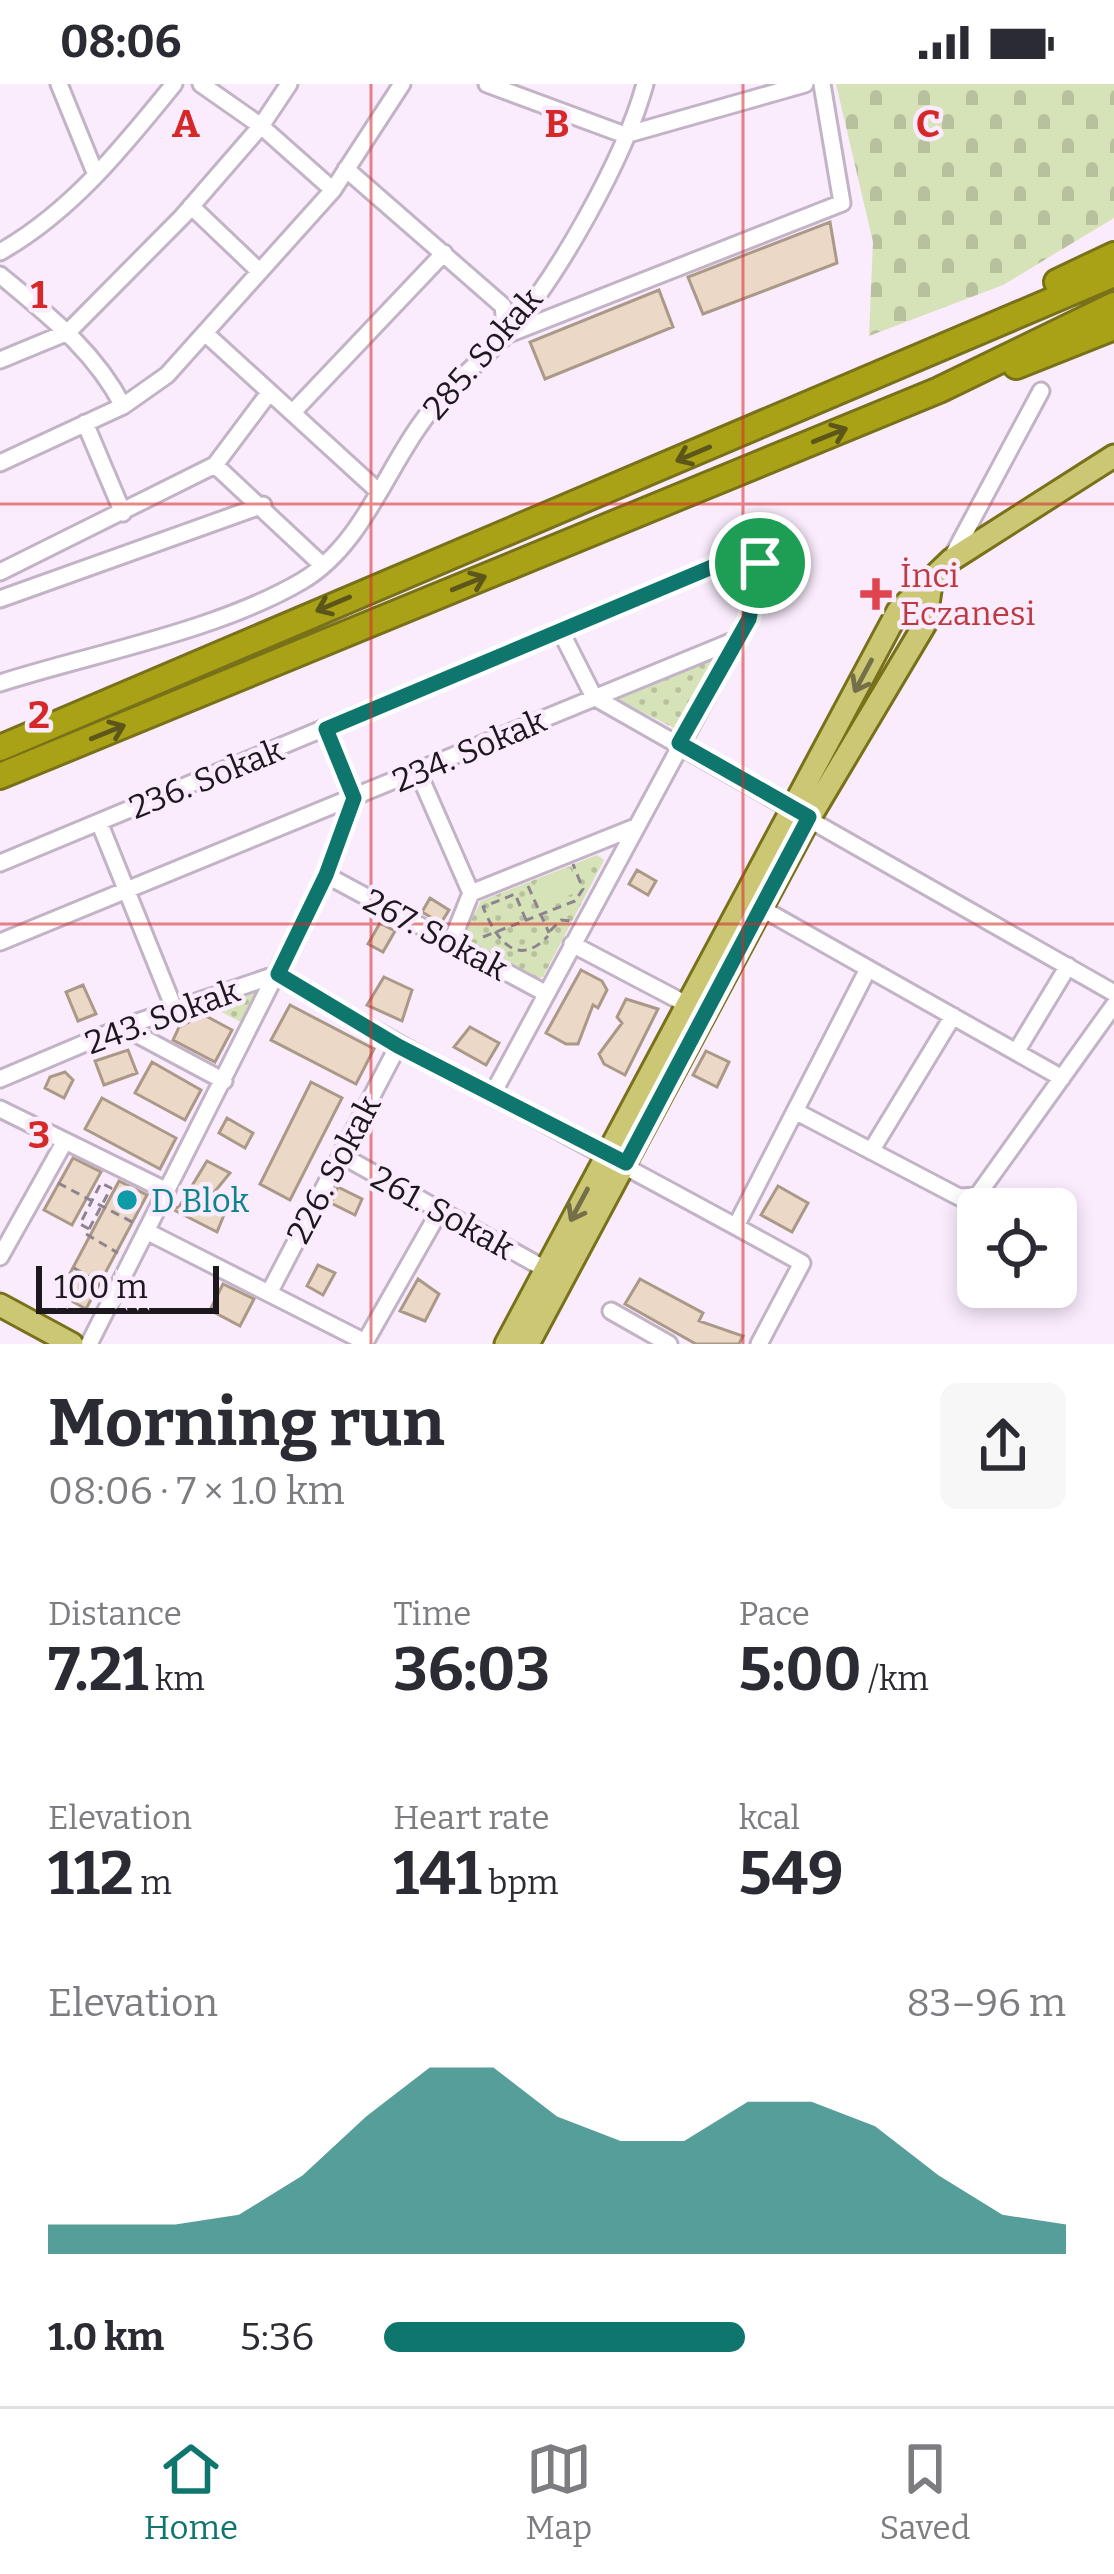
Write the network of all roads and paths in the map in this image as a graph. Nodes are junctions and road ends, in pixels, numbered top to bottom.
1 (59, 84) edge
2 (174, 84) edge
3 (201, 84) edge
4 (290, 84) edge
5 (402, 84) edge
6 (487, 84) edge
7 (645, 84) edge
8 (805, 84) edge
9 (822, 84) edge
10 (261, 126) junction
11 (625, 135) junction
12 (346, 169) junction
13 (96, 175) junction
14 (333, 190) junction
15 (191, 206) junction
16 (0, 252) edge
17 (444, 253) junction
18 (1114, 254) edge
19 (259, 271) junction
20 (1114, 274) edge
21 (0, 275) edge
22 (1114, 305) edge
23 (1114, 327) edge
24 (68, 332) junction
25 (205, 333) junction
26 (506, 335) junction
27 (0, 361) edge
28 (879, 376) junction
29 (939, 389) junction
30 (1041, 391) dead end
31 (269, 393) junction
32 (123, 406) junction
33 (293, 412) junction
34 (85, 423) junction
35 (1114, 456) edge
36 (0, 463) edge
37 (215, 465) junction
38 (380, 491) junction
39 (262, 506) junction
40 (123, 513) junction
41 (951, 560) junction
42 (321, 564) junction
43 (0, 572) edge
44 (0, 599) edge
45 (560, 630) junction
46 (738, 639) junction
47 (1, 678) edge
48 (594, 698) junction
49 (326, 729) junction
50 (679, 743) junction
51 (0, 744) edge
52 (418, 772) junction
53 (0, 776) edge
54 (354, 798) junction
55 (801, 812) junction
56 (99, 822) junction
57 (633, 828) junction
58 (572, 862) dead end
59 (0, 863) edge
60 (326, 875) junction
61 (526, 881) dead end
62 (128, 893) junction
63 (471, 893) junction
64 (760, 908) junction
65 (538, 914) junction
66 (526, 920) junction
67 (573, 923) dead end
68 (494, 933) junction
69 (549, 935) junction
70 (483, 937) dead end
71 (0, 942) edge
72 (452, 943) junction
73 (572, 944) junction
74 (553, 950) dead end
75 (1068, 966) junction
76 (868, 969) junction
77 (278, 974) junction
78 (1114, 992) edge
79 (545, 993) junction
80 (686, 1004) junction
81 (1114, 1005) edge
82 (174, 1008) junction
83 (953, 1016) junction
84 (123, 1027) junction
85 (398, 1046) junction
86 (1016, 1052) junction
87 (1062, 1078) junction
88 (0, 1079) edge
89 (224, 1081) junction
90 (492, 1095) junction
91 (0, 1109) edge
92 (795, 1111) junction
93 (64, 1141) junction
94 (871, 1151) junction
95 (341, 1155) junction
96 (616, 1158) junction
97 (51, 1179) dead end
98 (167, 1191) junction
99 (92, 1201) junction
100 (102, 1206) junction
101 (439, 1212) junction
102 (736, 1226) junction
103 (141, 1227) junction
104 (89, 1228) junction
105 (119, 1254) dead end
106 (0, 1257) edge
107 (74, 1268) dead end
108 (545, 1269) junction
109 (107, 1288) dead end
110 (268, 1293) junction
111 (0, 1305) edge
112 (611, 1311) dead end
113 (364, 1343) edge
114 (71, 1344) edge
115 (88, 1344) edge
116 (506, 1344) edge
117 (528, 1344) edge
118 (668, 1344) edge
119 (759, 1344) edge

1 - 13 street
2 - 13 street
3 - 10 street
4 - 10 street
5 - 12 street
6 - 11 street
7 - 11 street, 285. Sokak
8 - 11 street
9 - 26 street
10 - 14 street
10 - 15 street
11 - 26 street, 285. Sokak
12 - 14 street
12 - 17 street
13 - 16 street
14 - 19 street
15 - 19 street
15 - 24 street
17 - 26 street
17 - 33 street
18 - 28 highway
19 - 25 street
20 - 28 highway
21 - 24 street
22 - 29 highway
23 - 29 highway
24 - 27 street
24 - 32 street
25 - 31 street
25 - 32 street
26 - 38 street, 285. Sokak
28 -> 51 highway
53 -> 29 highway
30 - 41 street
31 - 33 street
31 - 37 street
32 - 34 street
33 - 38 street
34 - 36 street
34 - 40 street
35 - 41 main road
37 - 39 street
37 - 40 street
38 - 42 street, 285. Sokak
39 - 42 street
39 - 44 street
40 - 43 street
41 - 55 main road
42 - 47 street, 285. Sokak
45 - 46 street, 236. Sokak
45 - 48 street
45 - 49 street, 236. Sokak
46 - 48 street, 234. Sokak
46 - 50 street
48 - 50 street
48 - 52 street, 234. Sokak
49 - 54 street
49 - 56 street, 236. Sokak
50 - 55 street
50 - 57 street
52 - 54 street, 234. Sokak
52 - 63 street
54 - 60 street, 243. Sokak
54 - 62 street, 234. Sokak
55 - 64 main road
55 - 75 street
55 - 80 main road
56 - 59 street, 236. Sokak
56 - 62 street
57 - 63 street
57 - 73 street
58 - 65 path
60 - 72 street, 267. Sokak
60 - 77 street, 243. Sokak
61 - 65 path
62 - 71 street, 234. Sokak
62 - 82 street
63 - 72 street
64 - 76 street
64 - 96 main road
65 - 66 path
65 - 69 path
66 - 68 path
66 - 68 path
67 - 69 path
68 - 69 path
68 - 70 path
69 - 74 path
72 - 79 street, 267. Sokak
73 - 79 street
73 - 80 street
75 - 78 street
75 - 86 street
76 - 83 street
76 - 92 street
77 - 82 street, 243. Sokak
77 - 85 street
77 - 89 street
79 - 90 street
80 - 96 main road
81 - 87 street
82 - 84 street, 243. Sokak
83 - 86 street
83 - 94 street
84 - 88 street, 243. Sokak
84 - 89 street
85 - 90 street
85 - 95 street, 226. Sokak
86 - 87 street
87 - 94 street
89 - 98 street
90 - 96 street
91 - 93 street
92 - 94 street
92 - 102 street
93 - 98 street
93 - 106 street
95 - 101 street, 261. Sokak
95 - 110 street, 226. Sokak
96 - 102 street
96 -> 108 main road
96 - 117 main road
97 - 99 path
98 - 103 street
99 - 100 path
99 - 100 path
99 - 104 path
100 - 103 path
100 - 104 path
101 - 108 street, 261. Sokak
101 - 113 street
102 - 119 street
103 - 110 street
103 - 115 street
104 - 105 path
107 - 109 path
108 - 116 main road
110 - 113 street
111 - 114 main road
112 - 118 street

